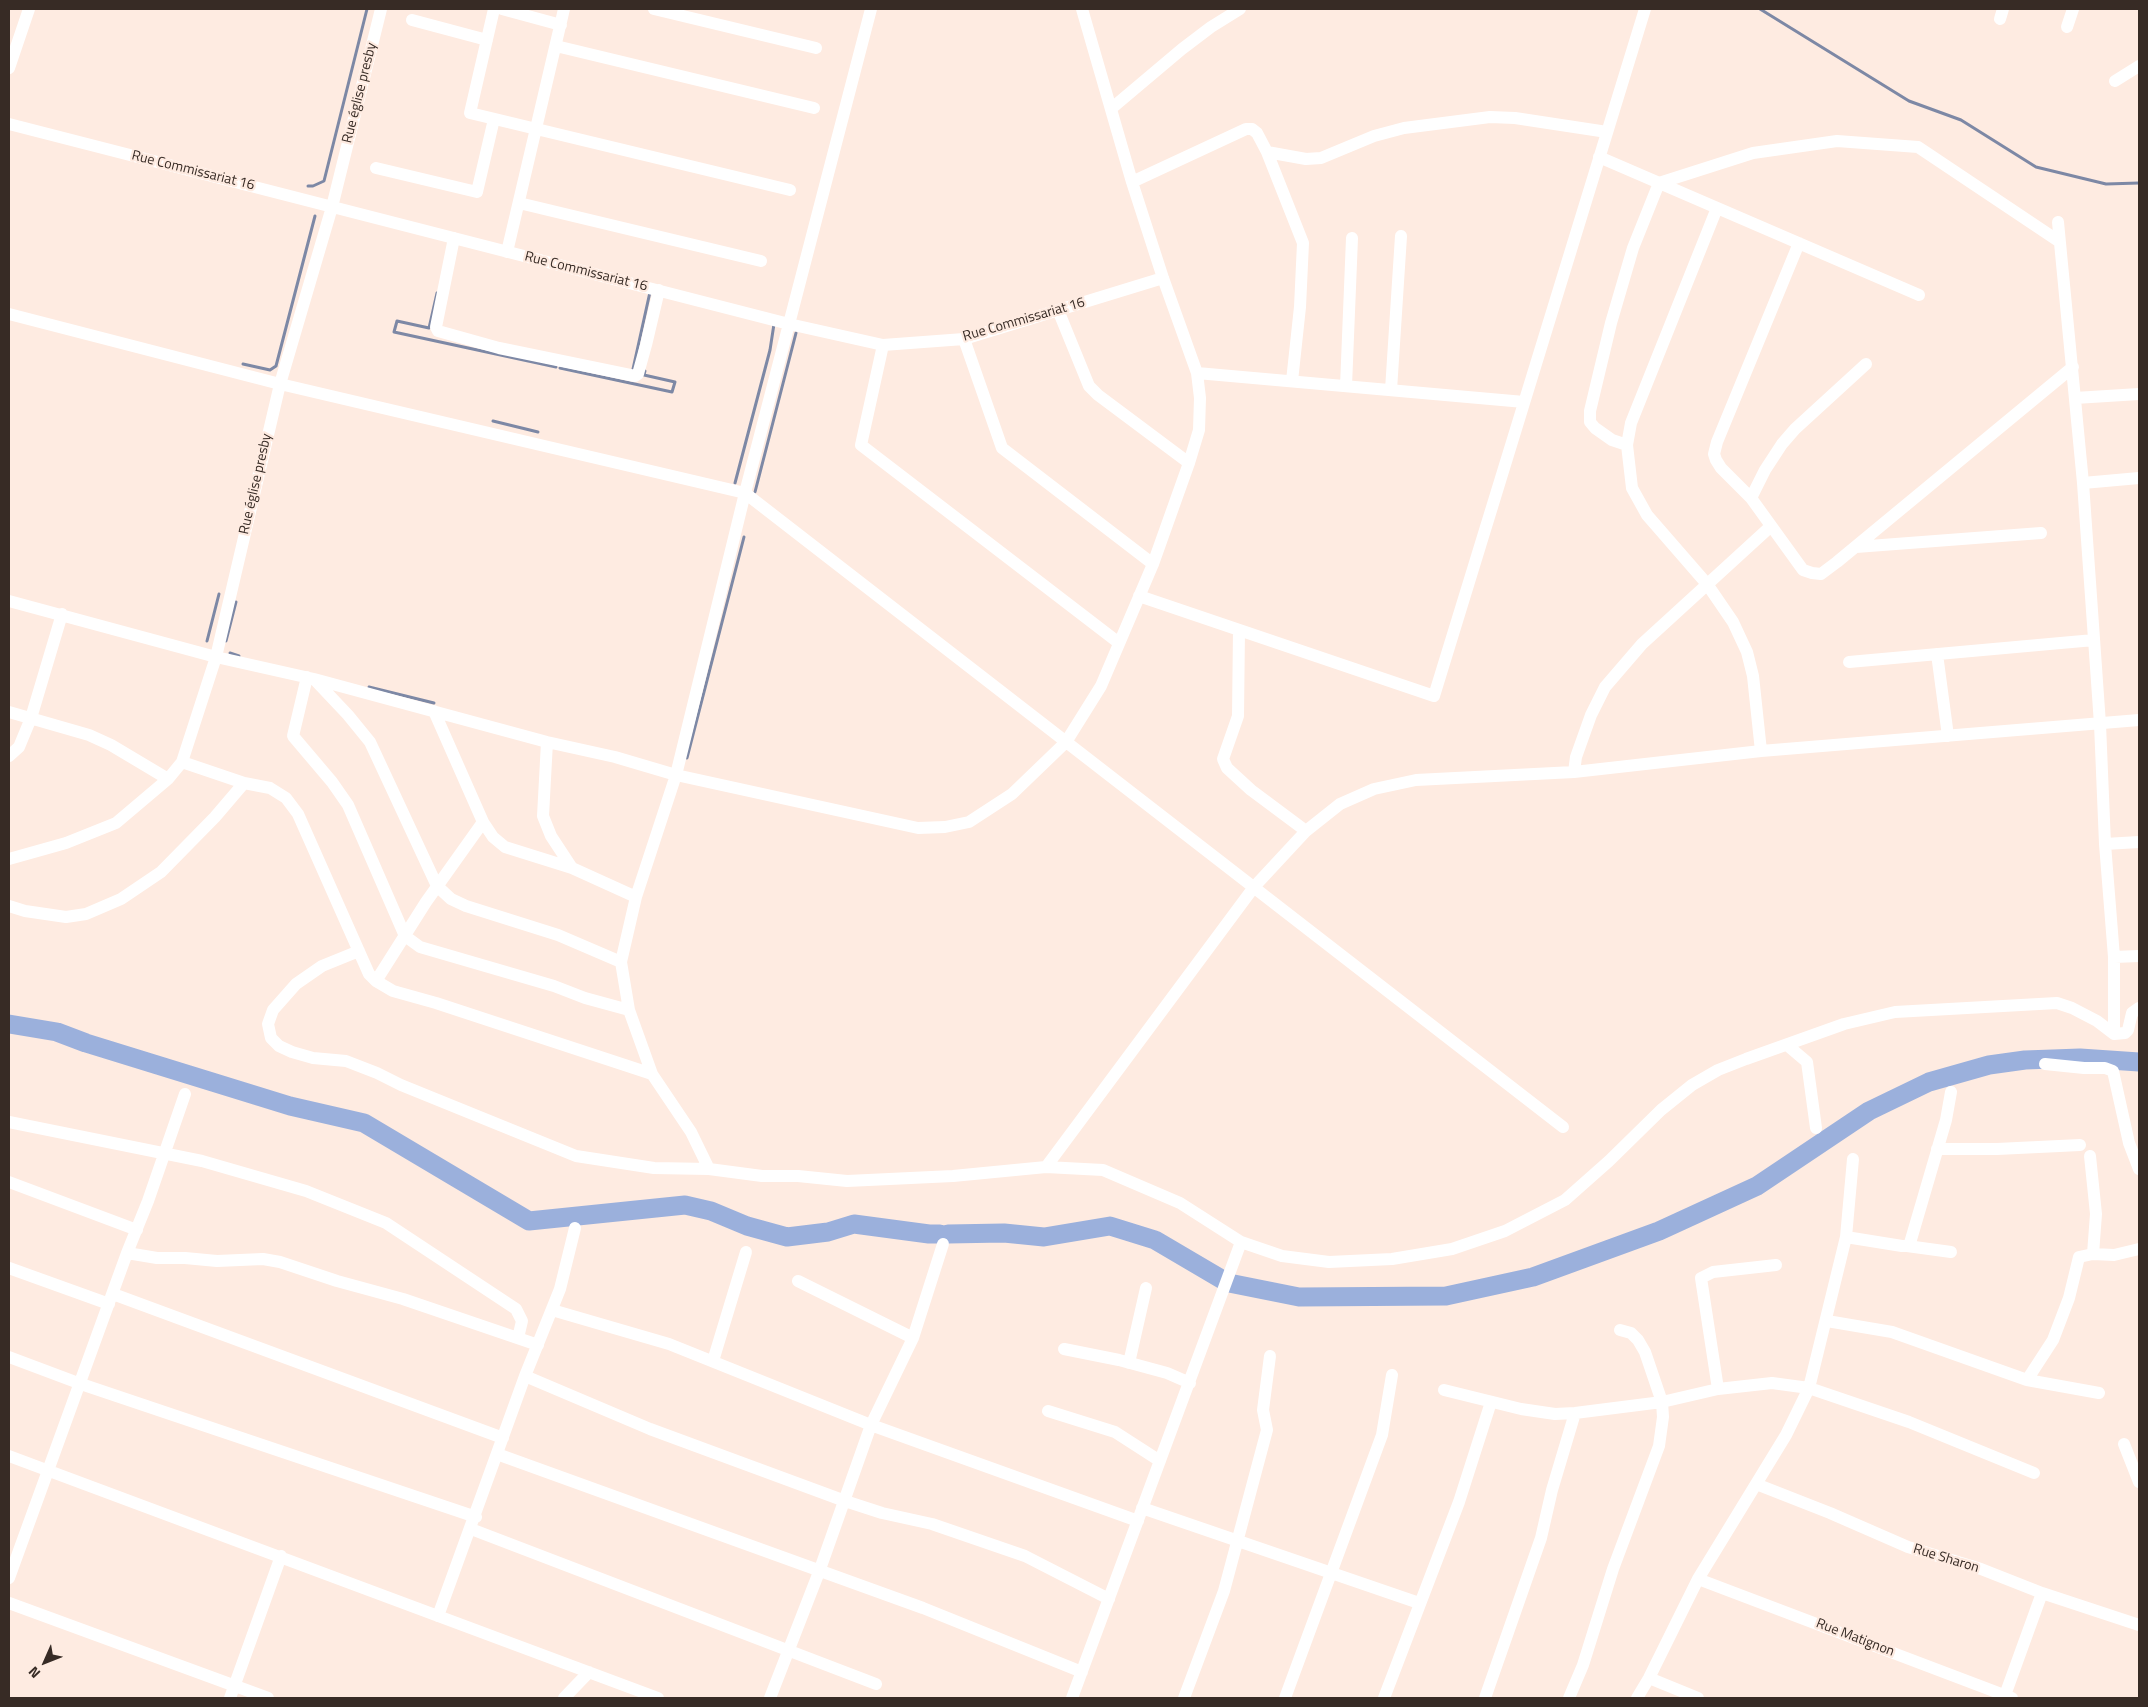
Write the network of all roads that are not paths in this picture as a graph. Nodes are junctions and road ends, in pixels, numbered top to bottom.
1 (29, 9) edge
2 (381, 9) edge
3 (494, 9) edge
4 (502, 9) edge
5 (564, 9) edge
6 (654, 9) edge
7 (871, 9) edge
8 (1084, 9) edge
9 (1240, 9) edge
10 (1645, 9) edge
11 (2073, 9) edge
12 (412, 20) dead end
13 (561, 25) junction
14 (2067, 27) dead end
15 (487, 40) junction
16 (556, 46) junction
17 (816, 48) dead end
18 (2139, 66) edge
19 (9, 68) edge
20 (2115, 81) dead end
21 (814, 108) dead end
22 (1112, 108) junction
23 (494, 119) junction
24 (9, 124) edge
25 (536, 129) junction
26 (1607, 132) junction
27 (1267, 152) junction
28 (1599, 157) junction
29 (376, 168) dead end
30 (1132, 182) junction
31 (1659, 183) junction
32 (790, 190) dead end
33 (519, 203) junction
34 (332, 207) junction
35 (1717, 208) junction
36 (2058, 222) dead end
37 (1401, 236) dead end
38 (454, 238) junction
39 (1352, 238) dead end
40 (2060, 242) junction
41 (1799, 243) junction
42 (508, 252) junction
43 (761, 261) dead end
44 (1163, 278) junction
45 (659, 290) junction
46 (1919, 295) dead end
47 (1058, 310) junction
48 (9, 314) edge
49 (789, 324) junction
50 (964, 339) junction
51 (883, 345) junction
52 (1866, 364) dead end
53 (2073, 368) junction
54 (1197, 373) junction
55 (1292, 381) junction
56 (280, 384) junction
57 (1346, 386) junction
58 (1391, 390) junction
59 (2139, 394) edge
60 (2076, 398) junction
61 (1524, 402) junction
62 (1627, 445) junction
63 (1189, 463) junction
64 (2139, 478) edge
65 (2083, 483) junction
66 (745, 493) junction
67 (1751, 498) junction
68 (1770, 527) junction
69 (2040, 533) dead end
70 (1856, 547) junction
71 (1153, 564) junction
72 (1707, 584) junction
73 (1138, 596) junction
74 (9, 601) edge
75 (62, 614) junction
76 (1239, 630) junction
77 (2094, 640) junction
78 (1119, 643) junction
79 (1937, 654) junction
80 (216, 656) junction
81 (1849, 662) dead end
82 (310, 678) junction
83 (434, 711) junction
84 (9, 712) edge
85 (31, 718) junction
86 (2139, 720) edge
87 (2100, 724) junction
88 (1948, 736) junction
89 (547, 742) junction
90 (1066, 742) junction
91 (1761, 751) junction
92 (9, 756) edge
93 (182, 762) junction
94 (1574, 772) junction
95 (676, 775) junction
96 (168, 780) junction
97 (244, 783) junction
98 (483, 822) junction
99 (1306, 831) junction
100 (2139, 842) edge
101 (2105, 844) junction
102 (9, 859) edge
103 (572, 868) junction
104 (437, 886) junction
105 (1254, 887) junction
106 (636, 897) junction
107 (9, 906) edge
108 (404, 936) junction
109 (359, 951) junction
110 (2139, 956) edge
111 (2114, 957) junction
112 (621, 962) junction
113 (376, 981) junction
114 (2139, 1008) edge
115 (629, 1010) junction
116 (2114, 1034) junction
117 (1787, 1045) junction
118 (2045, 1064) dead end
119 (652, 1074) junction
120 (1952, 1092) dead end
121 (185, 1094) dead end
122 (9, 1122) edge
123 (1563, 1127) dead end
124 (1816, 1128) dead end
125 (2080, 1145) dead end
126 (1936, 1149) junction
127 (163, 1154) junction
128 (2090, 1156) dead end
129 (1853, 1159) dead end
130 (1046, 1167) junction
131 (709, 1169) junction
132 (2139, 1169) edge
133 (9, 1182) edge
134 (575, 1228) dead end
135 (137, 1230) junction
136 (1846, 1237) junction
137 (1241, 1242) junction
138 (942, 1244) dead end
139 (1906, 1246) junction
140 (2139, 1249) edge
141 (746, 1252) dead end
142 (1951, 1252) dead end
143 (127, 1253) junction
144 (2093, 1254) junction
145 (1776, 1265) dead end
146 (9, 1268) edge
147 (798, 1281) dead end
148 (1146, 1288) dead end
149 (111, 1299) junction
150 (552, 1310) junction
151 (1827, 1320) junction
152 (1620, 1330) dead end
153 (518, 1338) junction
154 (912, 1338) junction
155 (538, 1345) junction
156 (1064, 1349) dead end
157 (1270, 1356) dead end
158 (9, 1357) edge
159 (713, 1361) junction
160 (1129, 1363) junction
161 (1392, 1375) dead end
162 (526, 1376) junction
163 (2027, 1380) junction
164 (1190, 1383) junction
165 (81, 1384) junction
166 (1809, 1388) junction
167 (1718, 1389) junction
168 (1444, 1390) dead end
169 (2099, 1393) dead end
170 (1491, 1402) junction
171 (1662, 1402) junction
172 (1048, 1411) dead end
173 (1575, 1413) junction
174 (871, 1425) junction
175 (503, 1438) junction
176 (2124, 1444) dead end
177 (497, 1454) junction
178 (9, 1456) edge
179 (1160, 1461) junction
180 (50, 1470) junction
181 (2034, 1473) dead end
182 (2139, 1482) edge
183 (1756, 1484) junction
184 (845, 1500) junction
185 (1142, 1508) junction
186 (476, 1517) junction
187 (1138, 1521) junction
188 (471, 1529) junction
189 (1236, 1542) junction
190 (281, 1556) junction
191 (819, 1572) junction
192 (1331, 1572) junction
193 (9, 1578) edge
194 (1698, 1579) junction
195 (2042, 1593) junction
196 (1109, 1600) junction
197 (9, 1603) edge
198 (1419, 1603) junction
199 (438, 1616) junction
200 (2139, 1625) edge
201 (789, 1650) junction
202 (590, 1672) junction
203 (1082, 1672) junction
204 (1649, 1678) junction
205 (876, 1684) dead end
206 (234, 1686) junction
207 (2007, 1697) edge
208 (230, 1698) edge
209 (268, 1698) edge
210 (564, 1698) edge
211 (658, 1698) edge
212 (770, 1698) edge
213 (1072, 1698) edge
214 (1184, 1698) edge
215 (1285, 1698) edge
216 (1384, 1698) edge
217 (1484, 1698) edge
218 (1569, 1698) edge
219 (1637, 1698) edge
220 (1698, 1698) edge

1 - 19 street
2 - 34 street, Rue église presby
3 - 15 street
4 - 13 street
5 - 13 street
6 - 17 street
7 - 49 street
8 - 22 street
9 - 22 street
10 - 26 street
11 - 14 street
12 - 15 street
13 - 16 street
15 - 23 street
16 - 21 street
16 - 25 street
18 - 20 street
22 - 30 street
23 - 25 street
23 - 29 street
24 - 34 street, Rue Commissariat 16
25 - 32 street
25 - 33 street
26 - 27 street
26 - 28 street
27 - 30 street
27 - 55 street
28 - 31 street
28 - 61 street
30 - 44 street
31 - 35 street
31 - 40 street
31 - 62 street
33 - 42 street
33 - 43 street
34 - 38 street, Rue Commissariat 16
34 - 56 street, Rue église presby
35 - 41 street
35 - 62 street
36 - 40 street
37 - 58 street
38 - 42 street, Rue Commissariat 16
38 - 45 street
39 - 57 street
40 - 53 street
41 - 46 street
41 - 67 street
42 - 45 street, Rue Commissariat 16
44 - 47 street, Rue Commissariat 16
44 - 54 street
45 - 49 street, Rue Commissariat 16
47 - 50 street, Rue Commissariat 16
47 - 63 street
48 - 56 street
49 - 51 street, Rue Commissariat 16
49 - 66 street
50 - 51 street, Rue Commissariat 16
50 - 71 street
51 - 78 street
52 - 67 street
53 - 60 street
53 - 70 street
54 - 55 street
54 - 63 street
55 - 57 street
56 - 66 street
56 - 80 street, Rue église presby
57 - 58 street
58 - 61 street
59 - 60 street
60 - 65 street
61 - 76 street
62 - 72 street
63 - 71 street
64 - 65 street
65 - 77 street
66 - 90 street
66 - 95 street
67 - 68 street
68 - 70 street
68 - 72 street
69 - 70 street
71 - 73 street
72 - 91 street
72 - 94 street
73 - 76 street
73 - 78 street
74 - 75 street
75 - 80 street
75 - 85 street
76 - 99 street
77 - 79 street
77 - 87 street
78 - 90 street
79 - 81 street
79 - 88 street
80 - 82 street
80 - 93 street, Rue église presby
82 - 83 street
82 - 104 street
82 - 108 street
83 - 89 street
83 - 98 street
84 - 85 street
85 - 92 street
85 - 96 street
86 - 87 street
87 - 88 street
87 - 101 street
88 - 91 street
89 - 95 street
89 - 103 street
90 - 95 street
90 - 105 street
91 - 94 street
93 - 96 street, Rue église presby
93 - 97 street
94 - 99 street
95 - 106 street
96 - 102 street, Rue église presby
97 - 107 street
97 - 109 street
98 - 103 street
98 - 104 street
99 - 105 street
100 - 101 street
101 - 111 street
103 - 106 street
104 - 108 street
104 - 112 street
105 - 123 street
105 - 130 street
106 - 112 street
108 - 113 street
108 - 115 street
109 - 113 street
109 - 131 street
110 - 111 street
111 - 116 street
112 - 115 street
113 - 119 street
114 - 116 street
115 - 119 street
116 - 117 street
117 - 124 street
117 - 137 street
118 - 132 street
119 - 131 street
120 - 126 street
121 - 127 street
122 - 127 street
125 - 126 street
126 - 139 street
127 - 135 street
127 - 153 street
128 - 144 street
129 - 136 street
130 - 131 street
130 - 137 street
133 - 135 street
134 - 150 street
135 - 143 street
136 - 139 street
136 - 151 street
137 - 164 street
138 - 154 street
139 - 142 street
140 - 144 street
141 - 159 street
143 - 149 street
143 - 153 street
144 - 163 street
145 - 167 street
146 - 149 street
147 - 154 street
148 - 160 street
149 - 165 street
149 - 175 street
150 - 155 street
150 - 159 street
151 - 163 street
151 - 166 street
152 - 171 street
153 - 155 street
154 - 174 street
155 - 162 street
156 - 160 street
157 - 189 street
158 - 165 street
159 - 174 street
160 - 164 street
161 - 192 street
162 - 175 street
162 - 184 street
163 - 169 street
164 - 179 street
165 - 180 street
165 - 186 street
166 - 167 street
166 - 181 street
166 - 183 street
167 - 171 street
168 - 170 street
170 - 173 street
170 - 198 street
171 - 173 street
171 - 218 street
172 - 179 street
173 - 217 street
174 - 184 street
174 - 187 street
175 - 177 street
176 - 182 street
177 - 186 street
177 - 191 street
178 - 180 street
179 - 185 street
180 - 190 street
180 - 193 street
183 - 194 street
183 - 195 street, Rue Sharon
184 - 191 street
184 - 196 street
185 - 187 street
185 - 189 street
186 - 188 street
187 - 196 street
188 - 199 street
188 - 201 street
189 - 192 street
189 - 214 street
190 - 199 street
190 - 206 street
191 - 201 street
191 - 203 street
192 - 198 street
192 - 215 street
194 - 204 street
194 - 207 street, Rue Matignon
195 - 200 street, Rue Sharon
195 - 207 street
196 - 203 street
197 - 206 street
198 - 216 street
199 - 202 street
201 - 205 street
201 - 212 street
202 - 210 street
202 - 211 street
203 - 213 street
204 - 219 street
204 - 220 street
206 - 208 street
206 - 209 street

